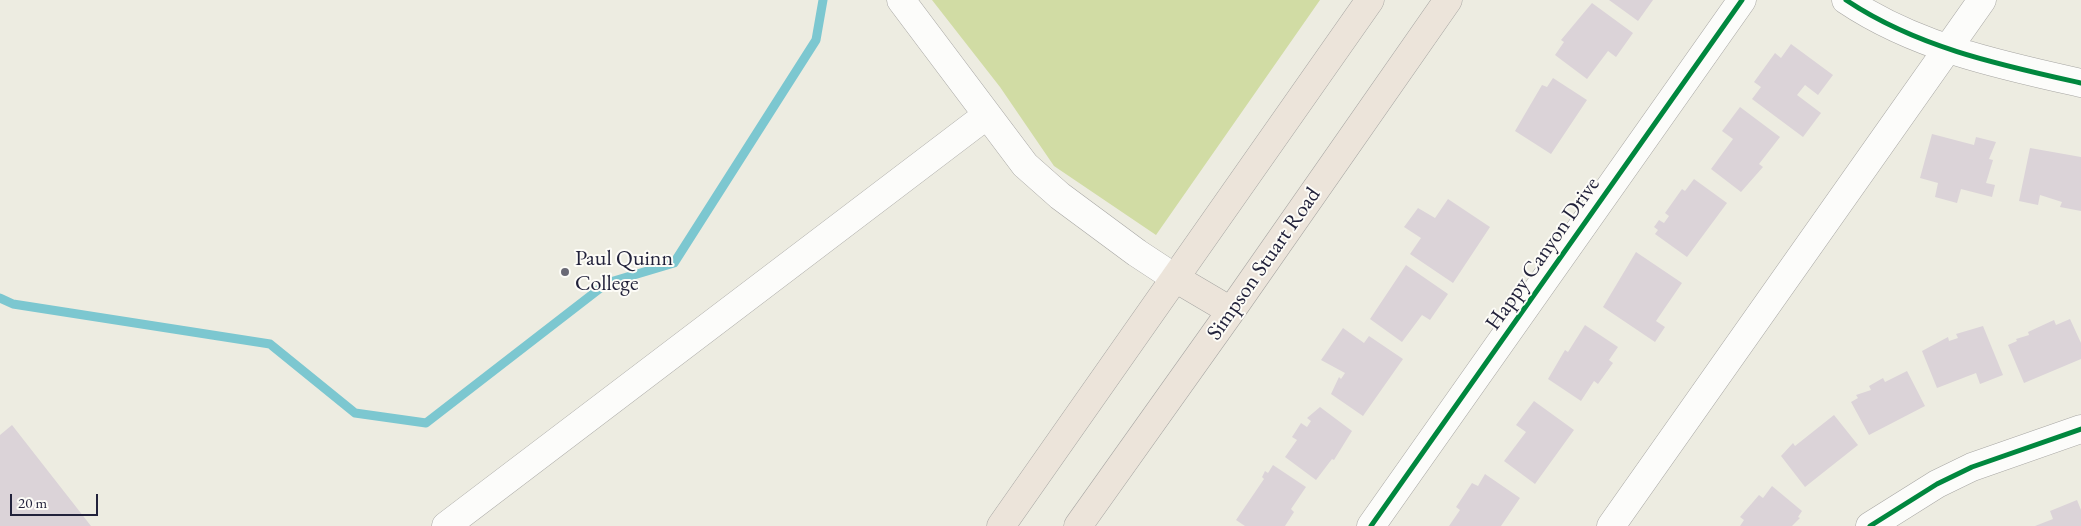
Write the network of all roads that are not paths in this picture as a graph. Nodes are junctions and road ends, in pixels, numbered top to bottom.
1 (901, 0) edge
2 (1370, 0) edge
3 (1448, 0) edge
4 (1742, 0) edge
5 (1846, 0) edge
6 (1982, 0) edge
7 (1947, 49) junction
8 (2081, 83) edge
9 (987, 115) junction
10 (1175, 278) junction
11 (1231, 311) junction
12 (2081, 429) edge
13 (446, 526) edge
14 (1001, 526) edge
15 (1078, 526) edge
16 (1370, 526) edge
17 (1611, 526) edge
18 (1870, 526) edge

1 - 9 street
2 - 10 main road
3 - 11 main road, Simpson Stuart Road
4 - 16 street, Happy Canyon Drive
5 - 7 street
6 - 7 street
7 - 8 street
7 - 17 street
9 - 10 street
9 - 13 street
10 - 11 main road
10 - 14 main road
11 - 15 main road, Simpson Stuart Road
12 - 18 street

